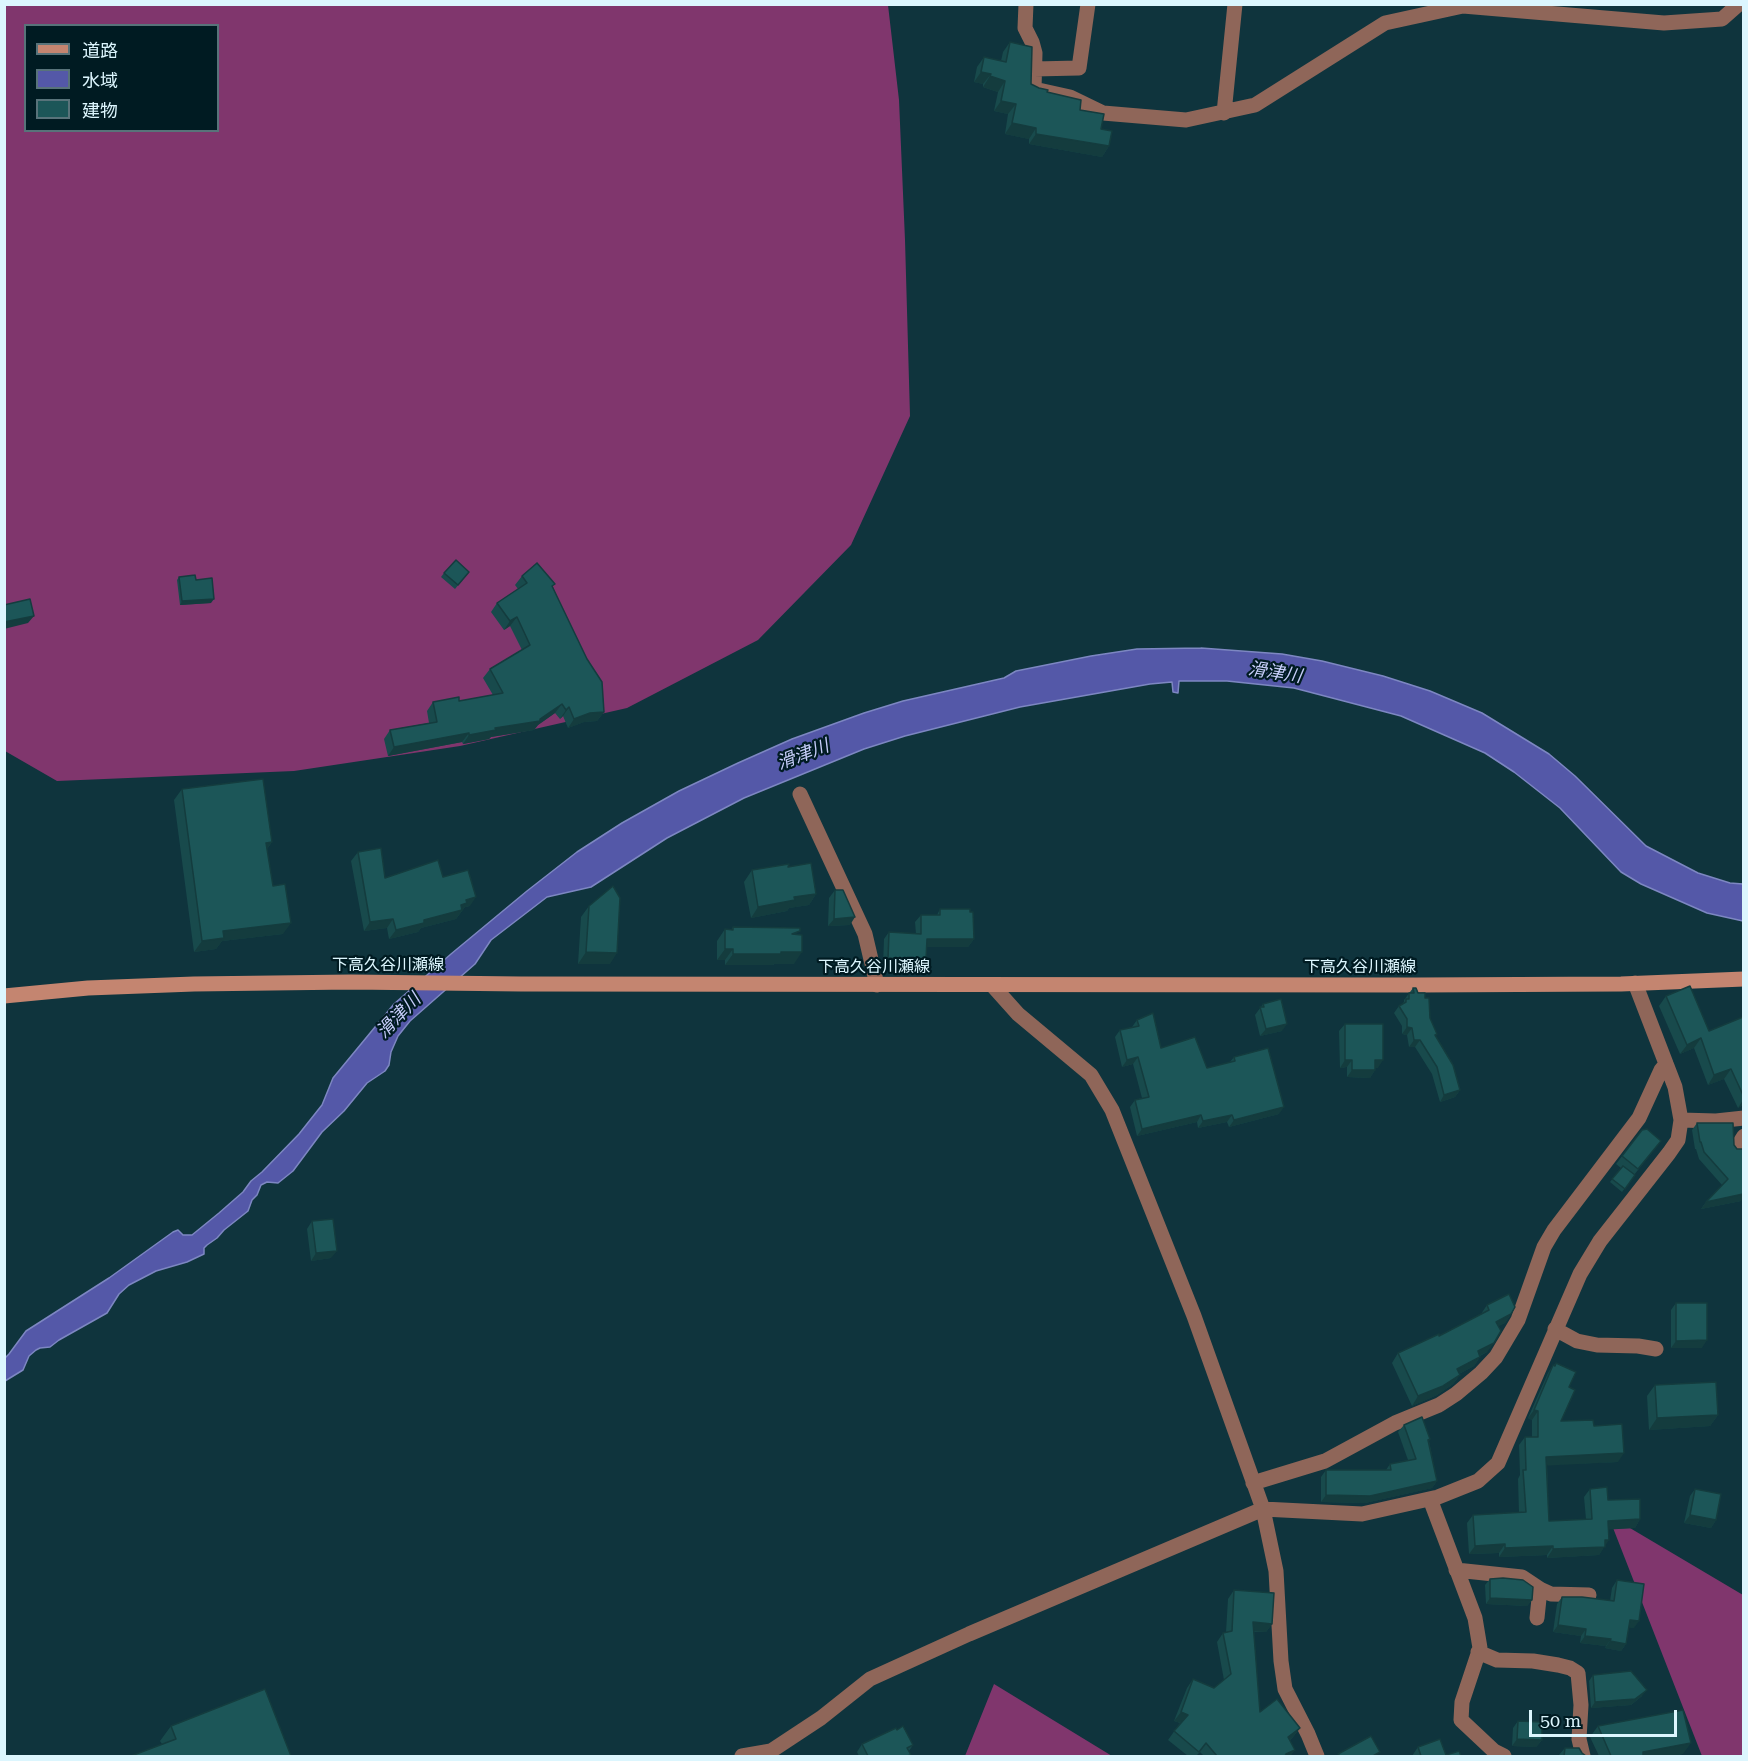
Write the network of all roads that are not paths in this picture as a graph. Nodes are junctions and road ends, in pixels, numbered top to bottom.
1 (1026, 4) edge
2 (1088, 4) edge
3 (1235, 4) edge
4 (1739, 4) edge
5 (1593, 11) edge
6 (1034, 69) junction
7 (1224, 113) junction
8 (800, 794) dead end
9 (1743, 979) edge
10 (1635, 983) junction
11 (877, 985) junction
12 (992, 985) junction
13 (4, 996) edge
14 (1666, 1064) junction
15 (1743, 1118) edge
16 (1682, 1120) junction
17 (1555, 1329) junction
18 (1656, 1349) dead end
19 (1253, 1483) junction
20 (1430, 1499) junction
21 (1263, 1509) junction
22 (1456, 1570) junction
23 (1540, 1589) junction
24 (1589, 1595) edge
25 (1537, 1618) dead end
26 (1478, 1652) junction
27 (1496, 1755) edge
28 (742, 1756) edge
29 (1317, 1756) edge
30 (1582, 1756) edge

1 - 6 street
2 - 6 street
3 - 7 street
4 - 5 street
5 - 7 street
6 - 7 street
8 - 11 street
9 - 10 main road, 下高久谷川瀬線
10 - 12 main road, 下高久谷川瀬線
10 - 14 street
11 - 12 main road, 下高久谷川瀬線
11 - 13 main road, 下高久谷川瀬線
12 - 19 street
14 - 16 street
14 - 19 street
15 - 16 street
16 - 17 street
17 - 18 street
17 - 20 street
19 - 21 street
20 - 21 street
20 - 22 street
21 - 28 street
21 - 29 street
22 - 23 street
22 - 26 street
23 - 24 street
23 - 25 street
26 - 27 street
26 - 30 street

